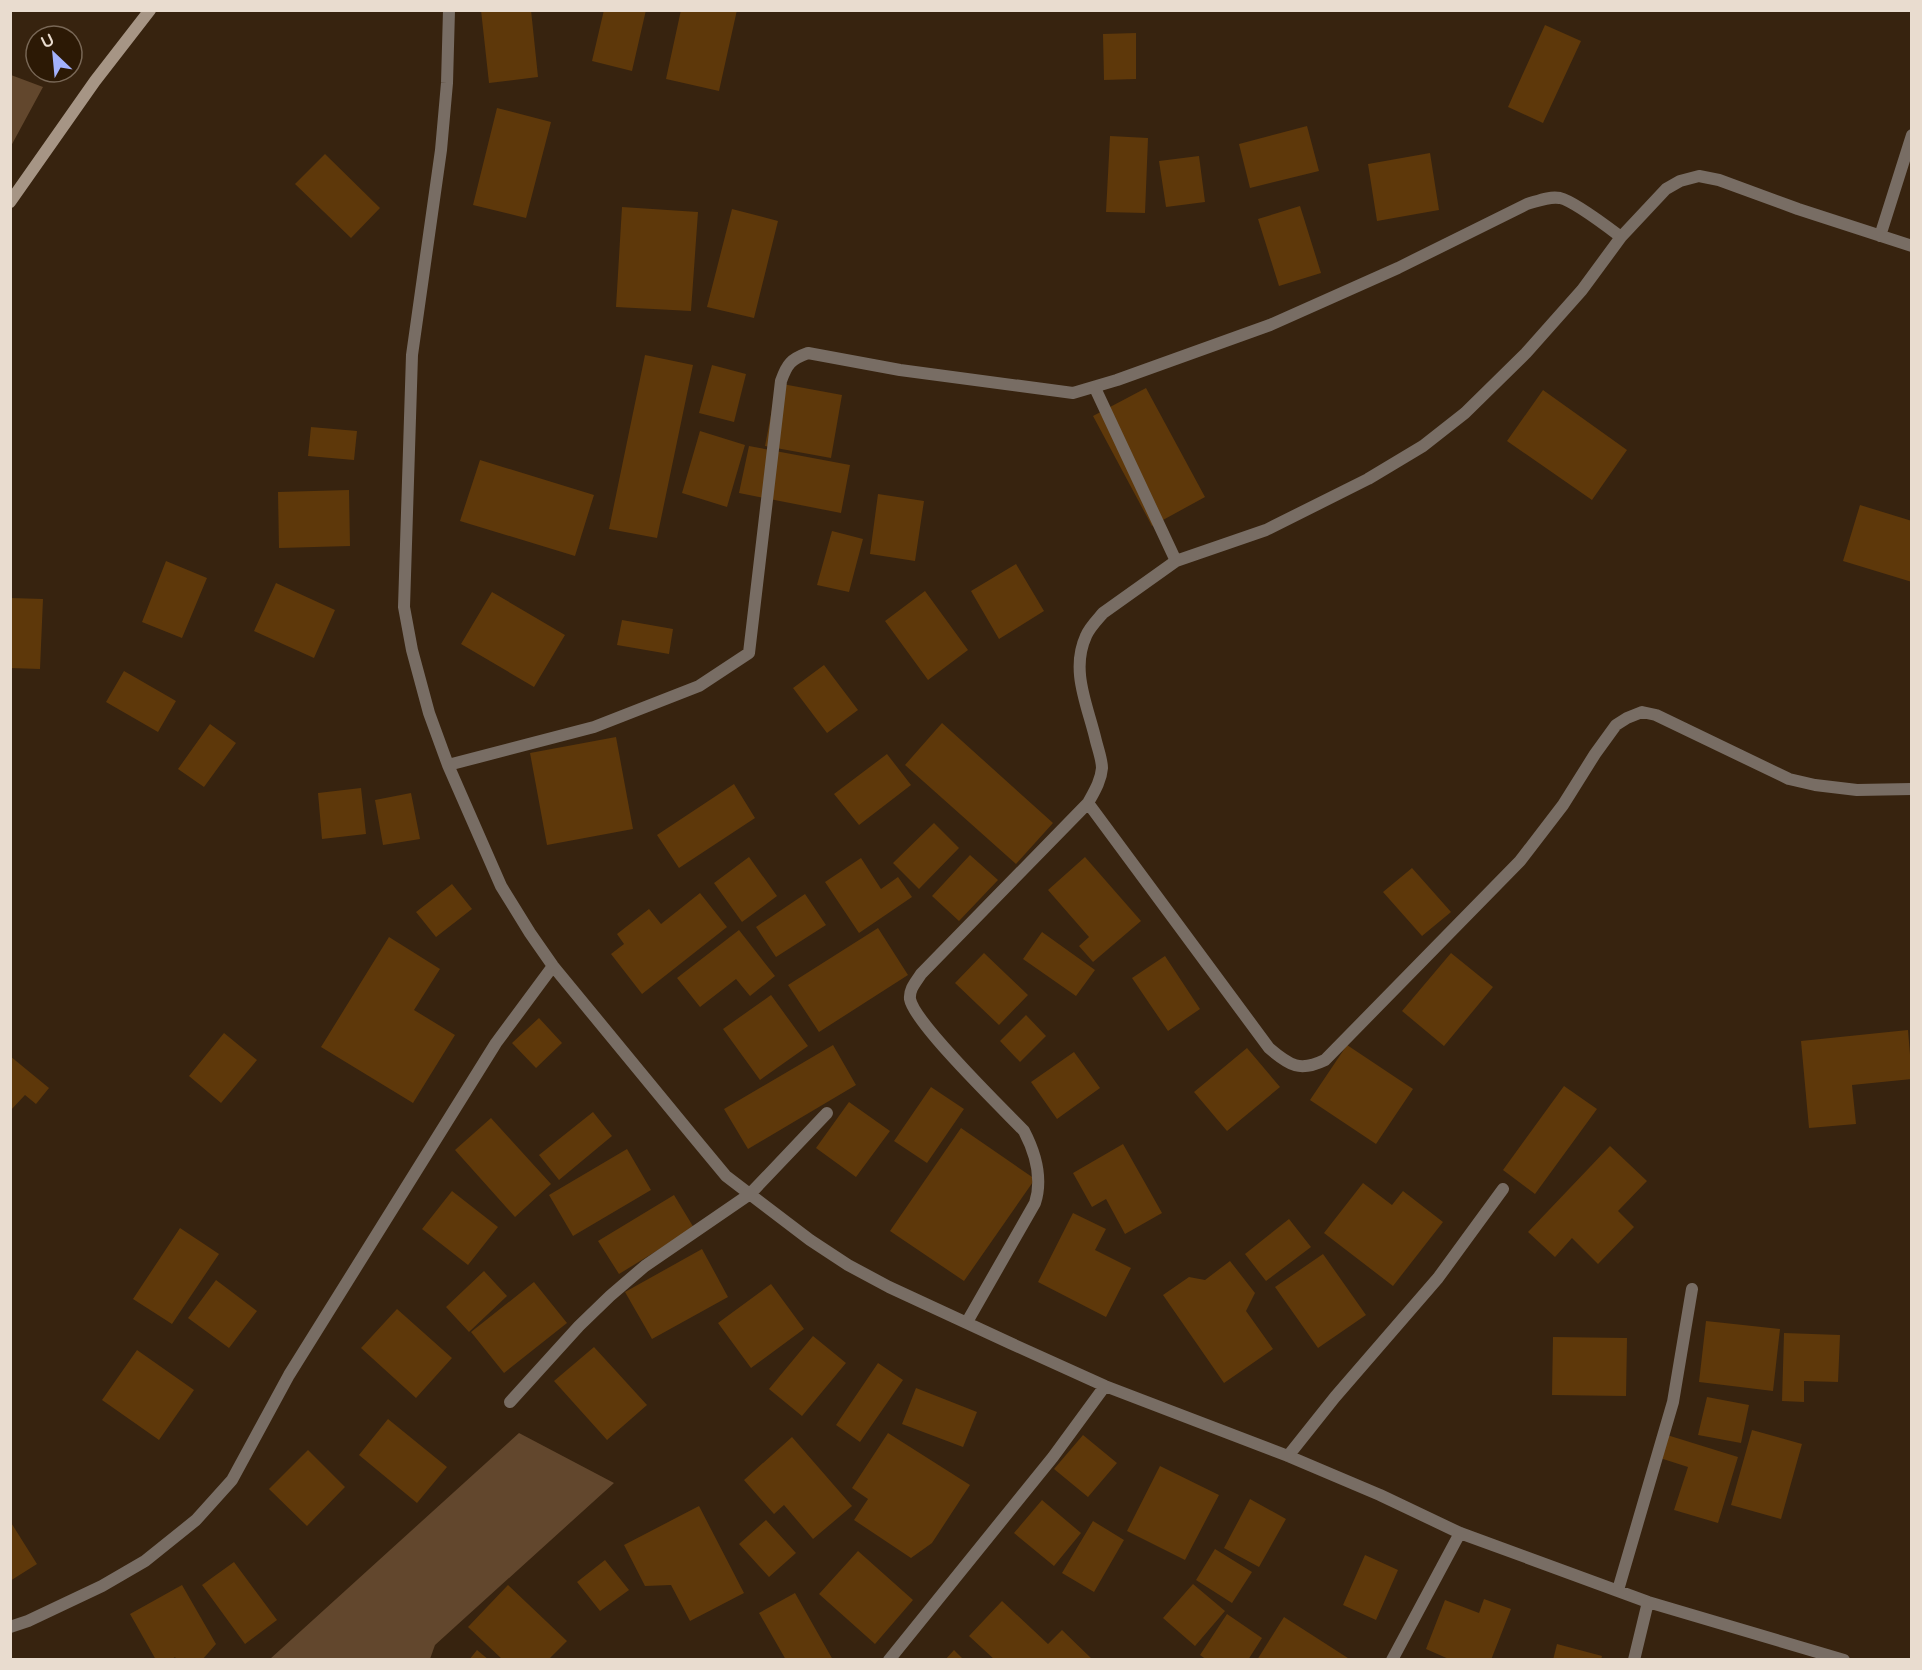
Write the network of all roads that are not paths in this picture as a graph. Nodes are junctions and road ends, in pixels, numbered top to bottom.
1 (150, 10) edge
2 (449, 10) edge
3 (1911, 135) edge
4 (10, 202) edge
5 (1880, 236) junction
6 (1621, 237) junction
7 (1911, 246) edge
8 (1095, 388) junction
9 (1176, 561) junction
10 (448, 765) junction
11 (1911, 789) edge
12 (1088, 803) junction
13 (553, 966) junction
14 (827, 1113) dead end
15 (1503, 1189) dead end
16 (750, 1194) junction
17 (1692, 1289) dead end
18 (967, 1323) junction
19 (1105, 1386) junction
20 (510, 1402) dead end
21 (1288, 1456) junction
22 (1460, 1533) junction
23 (1618, 1590) junction
24 (1648, 1602) junction
25 (10, 1627) edge
26 (889, 1659) edge
27 (1392, 1659) edge
28 (1634, 1659) edge
29 (1844, 1659) edge

1 - 4 street
2 - 10 street
3 - 5 street
5 - 6 street
5 - 7 street
6 - 8 street
6 - 9 street
8 - 9 street
8 - 10 street
9 - 12 street
10 - 13 street
11 - 12 street
12 - 18 street
13 - 16 street
13 - 25 street
14 - 16 street
15 - 21 street
16 - 18 street
16 - 20 street
17 - 23 street
18 - 19 street
19 - 21 street
19 - 26 street
21 - 22 street
22 - 23 street
22 - 27 street
23 - 24 street
24 - 28 street
24 - 29 street

